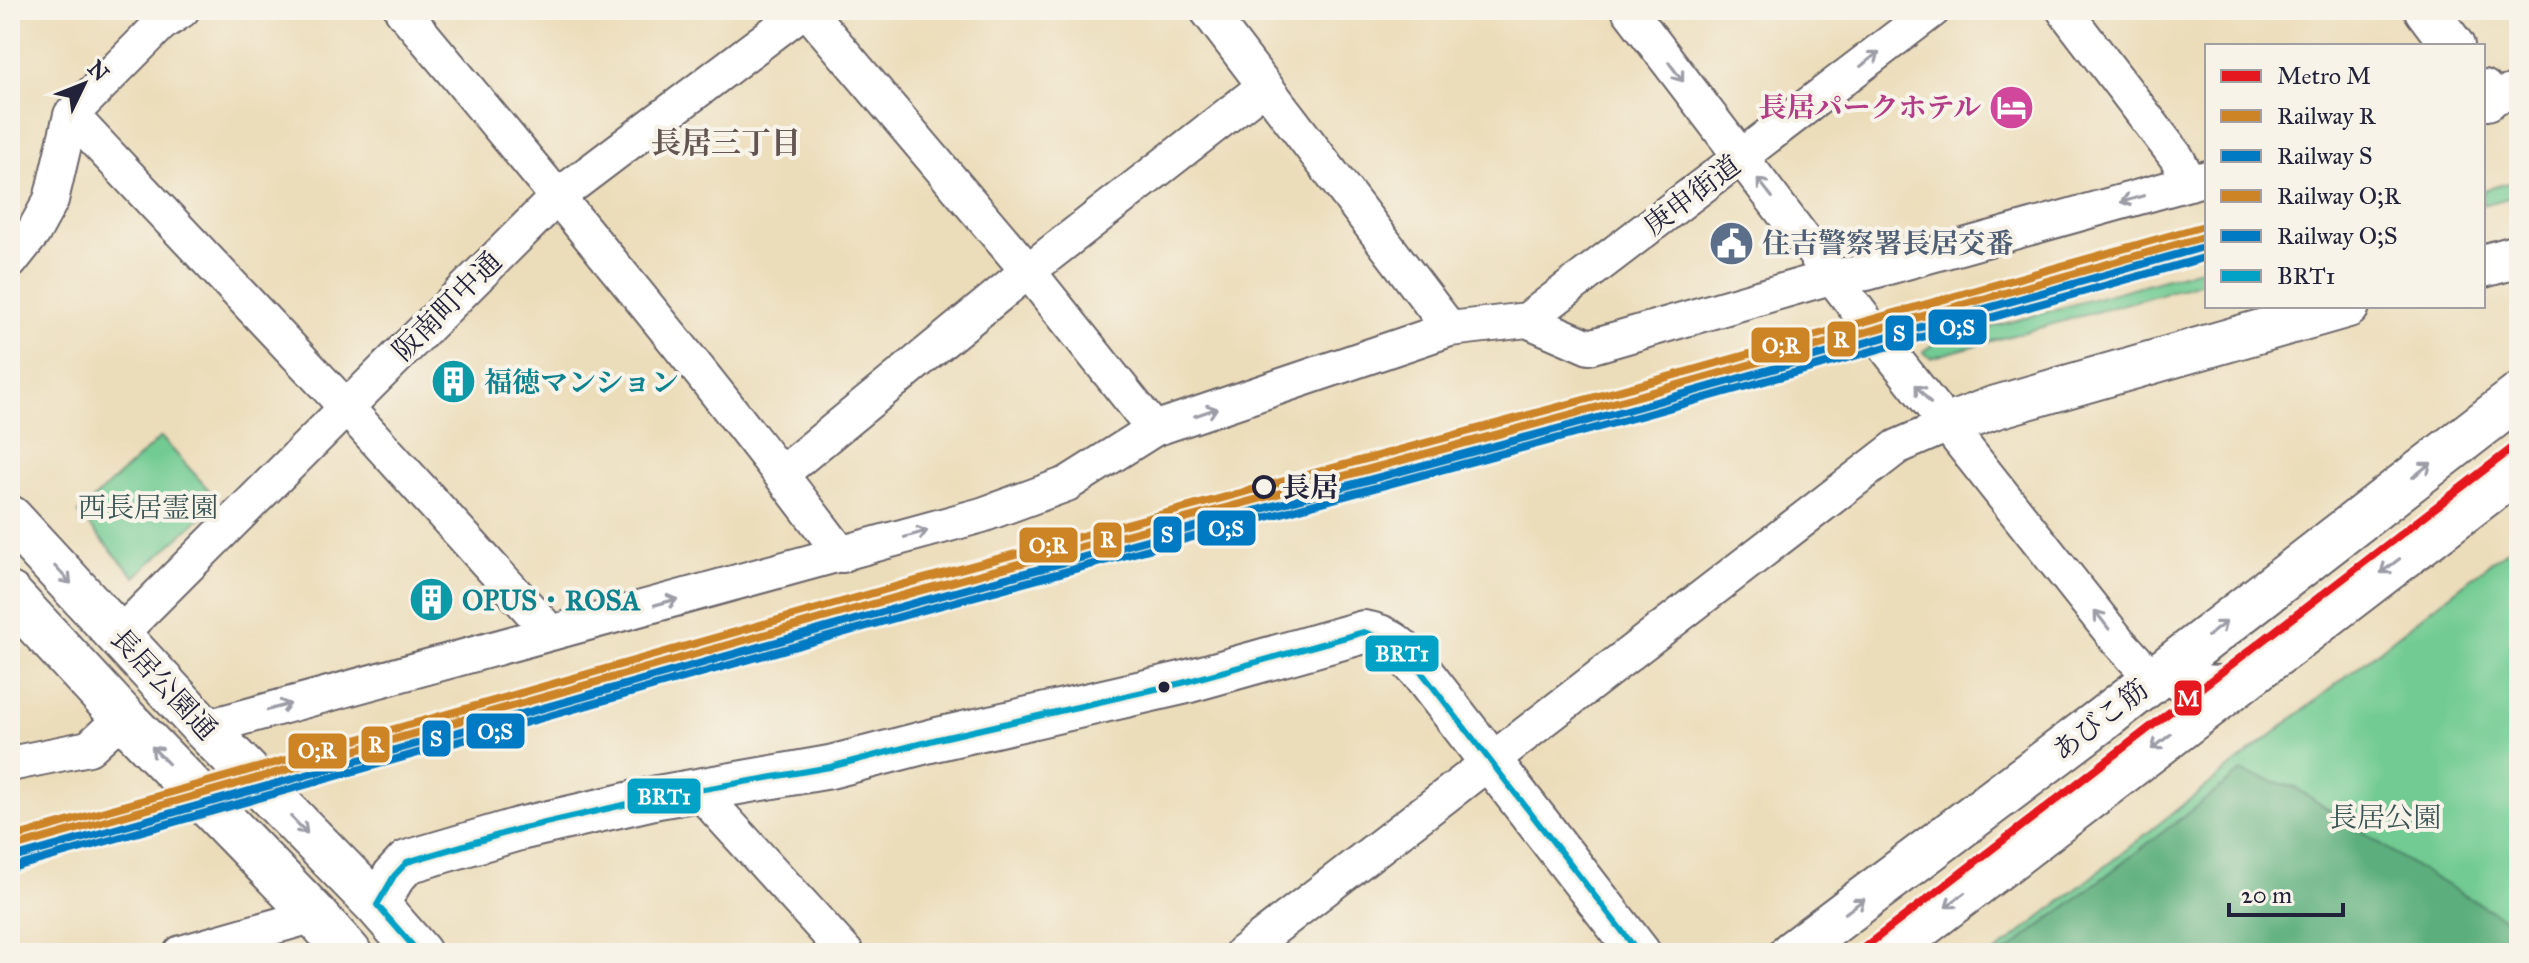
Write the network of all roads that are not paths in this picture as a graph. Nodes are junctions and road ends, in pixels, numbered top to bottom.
1 (182, 10) edge
2 (402, 10) edge
3 (805, 10) edge
4 (1207, 10) edge
5 (1629, 10) edge
6 (1933, 10) edge
7 (2064, 10) edge
8 (2426, 10) edge
9 (2452, 44) edge
10 (1265, 86) junction
11 (71, 115) junction
12 (1742, 158) junction
13 (2198, 180) edge
14 (557, 197) junction
15 (2519, 256) edge
16 (10, 262) edge
17 (2485, 265) edge
18 (1028, 271) junction
19 (1834, 276) junction
20 (2341, 308) edge
21 (1527, 320) junction
22 (1450, 329) junction
23 (2519, 396) edge
24 (346, 407) junction
25 (1948, 425) junction
26 (1154, 429) junction
27 (2519, 468) edge
28 (781, 474) junction
29 (10, 518) edge
30 (842, 555) junction
31 (10, 595) edge
32 (551, 633) junction
33 (119, 635) junction
34 (2153, 679) junction
35 (2235, 684) junction
36 (123, 717) junction
37 (204, 728) junction
38 (1490, 762) junction
39 (10, 764) edge
40 (697, 789) junction
41 (377, 905) junction
42 (315, 915) junction
43 (181, 953) edge
44 (349, 953) edge
45 (419, 953) edge
46 (846, 953) edge
47 (1242, 953) edge
48 (1639, 953) edge
49 (1792, 953) edge
50 (1886, 953) edge

1 - 11 street
2 - 14 street
3 - 14 street, 阪南町中通
3 - 18 street
4 - 10 street
5 -> 12 street
12 -> 6 street, 庚申街道
7 - 13 street
8 - 9 street
10 - 18 street
10 - 22 street
11 - 16 street
11 - 24 street
19 -> 12 street
12 - 21 street, 庚申街道
13 -> 19 street
14 - 24 street, 阪南町中通
14 - 28 street
15 - 17 street
18 - 26 street
18 - 28 street
19 - 21 street
25 -> 19 street
20 - 25 street
21 - 22 street
26 -> 22 street
34 -> 23 main road, あびこ筋
24 - 32 street
24 - 33 street, 阪南町中通
34 -> 25 street
25 - 38 street
30 -> 26 street
27 -> 35 main road, あびこ筋
28 - 30 street
29 -> 33 main road, 長居公園通
32 -> 30 street
31 - 36 main road, 長居公園通
37 -> 32 street
33 - 37 main road, 長居公園通
34 - 35 street
49 -> 34 main road, あびこ筋
35 -> 50 main road, あびこ筋
36 - 39 street
42 -> 36 main road, 長居公園通
37 -> 41 main road, 長居公園通
38 - 40 street
38 - 47 street
38 - 48 street
40 - 41 street
40 - 46 street
41 - 45 main road, 長居公園通
42 - 43 street
42 - 44 main road, 長居公園通

